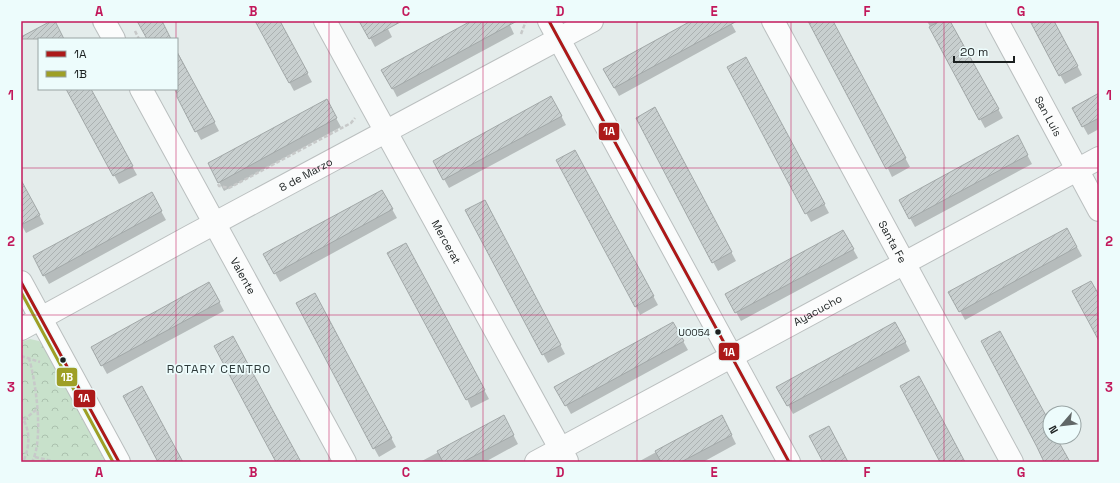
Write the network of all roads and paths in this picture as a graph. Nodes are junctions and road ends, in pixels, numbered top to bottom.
1 (104, 21) edge
2 (325, 21) edge
3 (526, 21) edge
4 (592, 21) edge
5 (773, 21) edge
6 (997, 21) edge
7 (554, 30) edge
8 (520, 36) dead end
9 (113, 38) edge
10 (142, 90) edge
11 (351, 123) dead end
12 (386, 132) junction
13 (1099, 158) edge
14 (1078, 170) junction
15 (215, 179) dead end
16 (1099, 210) edge
17 (215, 223) junction
18 (904, 263) junction
19 (21, 282) edge
20 (40, 318) junction
21 (21, 328) edge
22 (731, 356) junction
23 (29, 358) dead end
24 (37, 409) junction
25 (21, 416) edge
26 (24, 420) junction
27 (564, 455) edge
28 (35, 457) junction
29 (23, 462) edge
30 (32, 462) edge
31 (56, 462) edge
32 (119, 462) edge
33 (345, 462) edge
34 (536, 462) edge
35 (789, 462) edge
36 (1012, 462) edge

1 - 9 street
2 - 12 street, Mercerat
3 - 8 path
4 - 7 street, 8 de Marzo
5 - 18 street, Santa Fe
6 - 14 street, San Luis
7 - 12 street, 8 de Marzo
7 - 22 street
10 - 17 street, Valente
11 - 15 path
12 - 17 street, 8 de Marzo
12 - 27 street, Mercerat
13 - 14 street, Ayacucho
14 - 16 street, San Luis
14 - 18 street, Ayacucho
17 - 20 street, 8 de Marzo
17 - 33 street, Valente
18 - 22 street, Ayacucho
18 - 36 street, Santa Fe
19 - 20 street
20 - 21 street, 8 de Marzo
20 - 32 street
22 - 27 street, Ayacucho
22 - 35 street
23 - 24 path
24 - 26 path
24 - 28 path
25 - 26 path
26 - 29 path
27 - 34 street, Ayacucho
28 - 30 path
28 - 31 path

